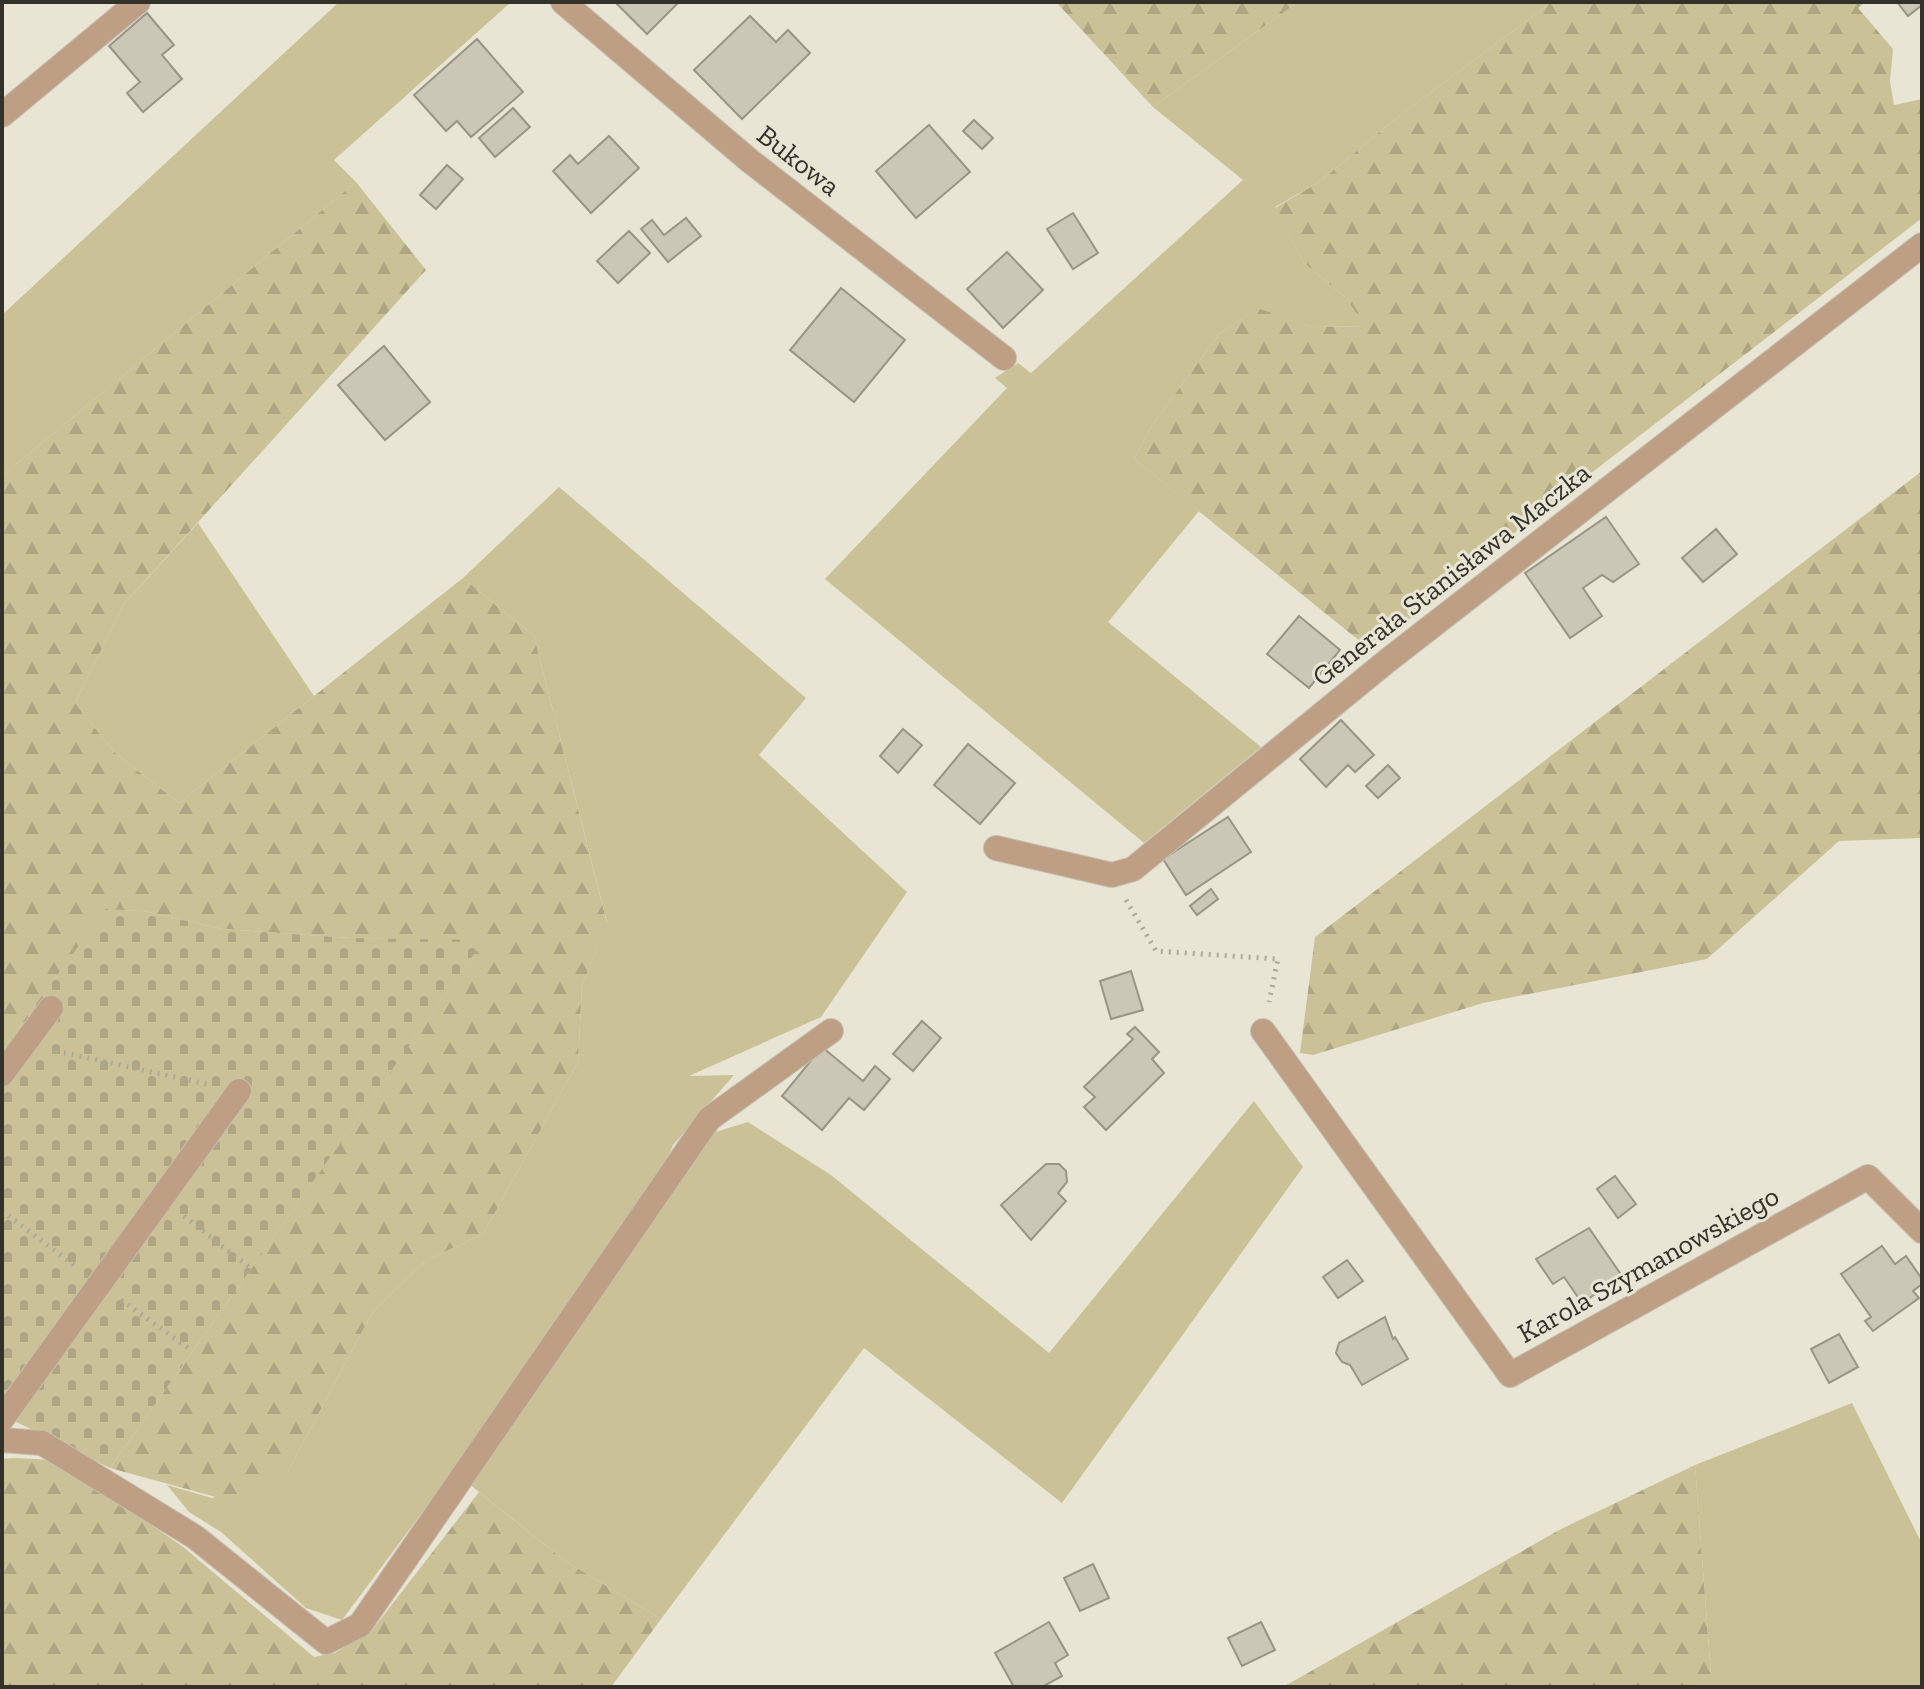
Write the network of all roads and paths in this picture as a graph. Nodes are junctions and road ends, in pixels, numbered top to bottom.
1 (138, 2) edge
2 (563, 2) edge
3 (2, 115) edge
4 (1922, 245) edge
5 (1004, 358) dead end
6 (996, 848) dead end
7 (1112, 875) junction
8 (51, 1008) dead end
9 (831, 1031) dead end
10 (1263, 1031) joint
11 (24, 1044) junction
12 (2, 1074) edge
13 (239, 1091) joint
14 (162, 1198) junction
15 (1922, 1231) edge
16 (250, 1268) dead end
17 (2, 1419) edge
18 (2, 1440) edge

1 - 3 street
2 - 5 street, Bukowa
4 - 7 street, Generała Stanisława Maczka
6 - 7 street
7 - 10 path
8 - 11 street
9 - 18 street
10 - 15 street, Karola Szymanowskiego
11 - 12 street
11 - 13 path
13 - 14 street
14 - 16 path
14 - 17 street

